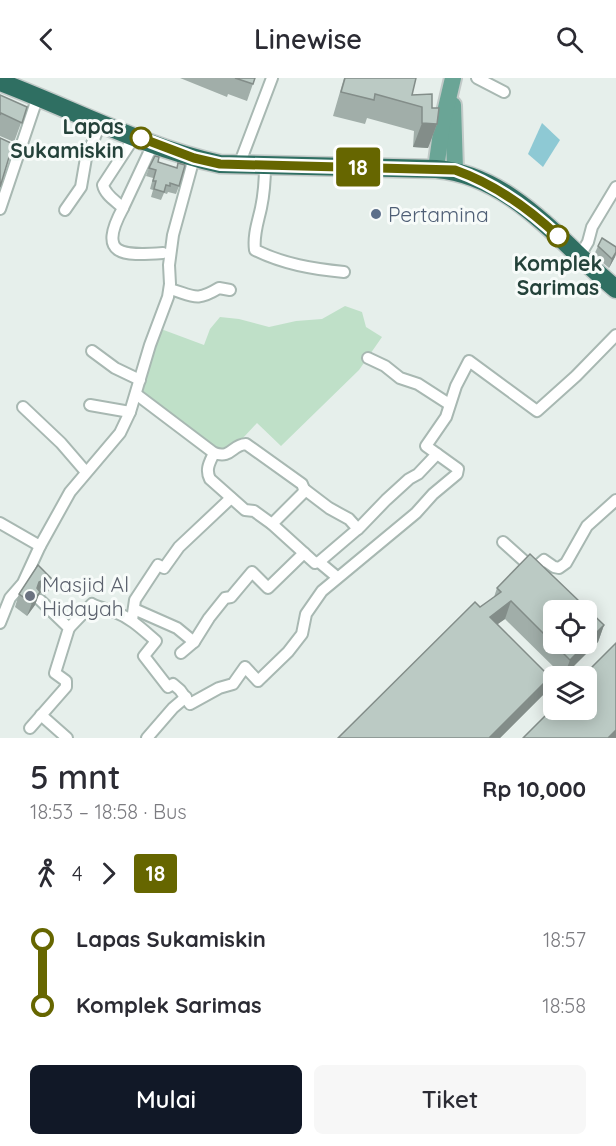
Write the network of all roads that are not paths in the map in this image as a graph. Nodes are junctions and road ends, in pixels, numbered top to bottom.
1 (272, 78) edge
2 (477, 78) edge
3 (453, 81) edge
4 (0, 82) edge
5 (504, 92) dead end
6 (39, 96) junction
7 (101, 122) junction
8 (135, 136) junction
9 (153, 144) junction
10 (194, 158) junction
11 (239, 165) junction
12 (265, 165) junction
13 (436, 169) junction
14 (455, 170) junction
15 (616, 187) edge
16 (616, 200) edge
17 (123, 207) junction
18 (0, 209) edge
19 (65, 210) dead end
20 (583, 249) junction
21 (163, 253) dead end
22 (344, 272) dead end
23 (170, 289) junction
24 (230, 290) dead end
25 (616, 290) edge
26 (616, 335) edge
27 (92, 351) dead end
28 (368, 358) dead end
29 (140, 380) junction
30 (136, 394) junction
31 (449, 404) junction
32 (90, 405) dead end
33 (22, 407) dead end
34 (130, 412) junction
35 (214, 453) junction
36 (437, 454) junction
37 (86, 472) junction
38 (304, 489) junction
39 (231, 498) junction
40 (616, 500) edge
41 (0, 524) edge
42 (272, 524) junction
43 (358, 529) junction
44 (503, 542) dead end
45 (40, 546) junction
46 (304, 553) junction
47 (319, 562) junction
48 (337, 577) junction
49 (40, 600) edge
50 (133, 615) junction
51 (0, 623) edge
52 (69, 628) junction
53 (194, 642) junction
54 (181, 653) dead end
55 (186, 697) junction
56 (40, 715) junction
57 (30, 728) dead end
58 (67, 738) edge
59 (147, 738) edge

1 - 11 street
2 - 5 street
3 - 13 main road
3 - 14 main road
4 - 6 highway
6 - 7 highway
6 - 18 street
7 - 8 highway
7 - 19 street
8 - 9 highway
8 - 17 street
9 - 10 highway
9 - 17 street
10 - 11 highway
10 - 23 street
11 - 12 highway
12 - 13 highway
12 - 22 street
13 - 14 highway
14 - 20 highway
15 - 20 street
16 - 20 street
17 - 21 street
20 - 25 highway
23 - 24 street
23 - 29 street
26 - 31 street
27 - 29 street
28 - 31 street
29 - 30 street
30 - 34 street
30 - 35 street
31 - 36 street
32 - 34 street
33 - 37 street
34 - 37 street
35 - 38 street
35 - 39 street
36 - 43 street
36 - 48 street
37 - 45 street
38 - 42 street
38 - 43 street
39 - 42 street
39 - 50 street
40 - 44 street
41 - 45 street
42 - 46 street
43 - 47 street
45 - 51 street
46 - 47 street
46 - 53 street
47 - 48 street
48 - 55 street
49 - 52 street
50 - 52 street
50 - 53 street
50 - 55 street
52 - 56 street
53 - 54 street
55 - 59 street
56 - 57 street
56 - 58 street

